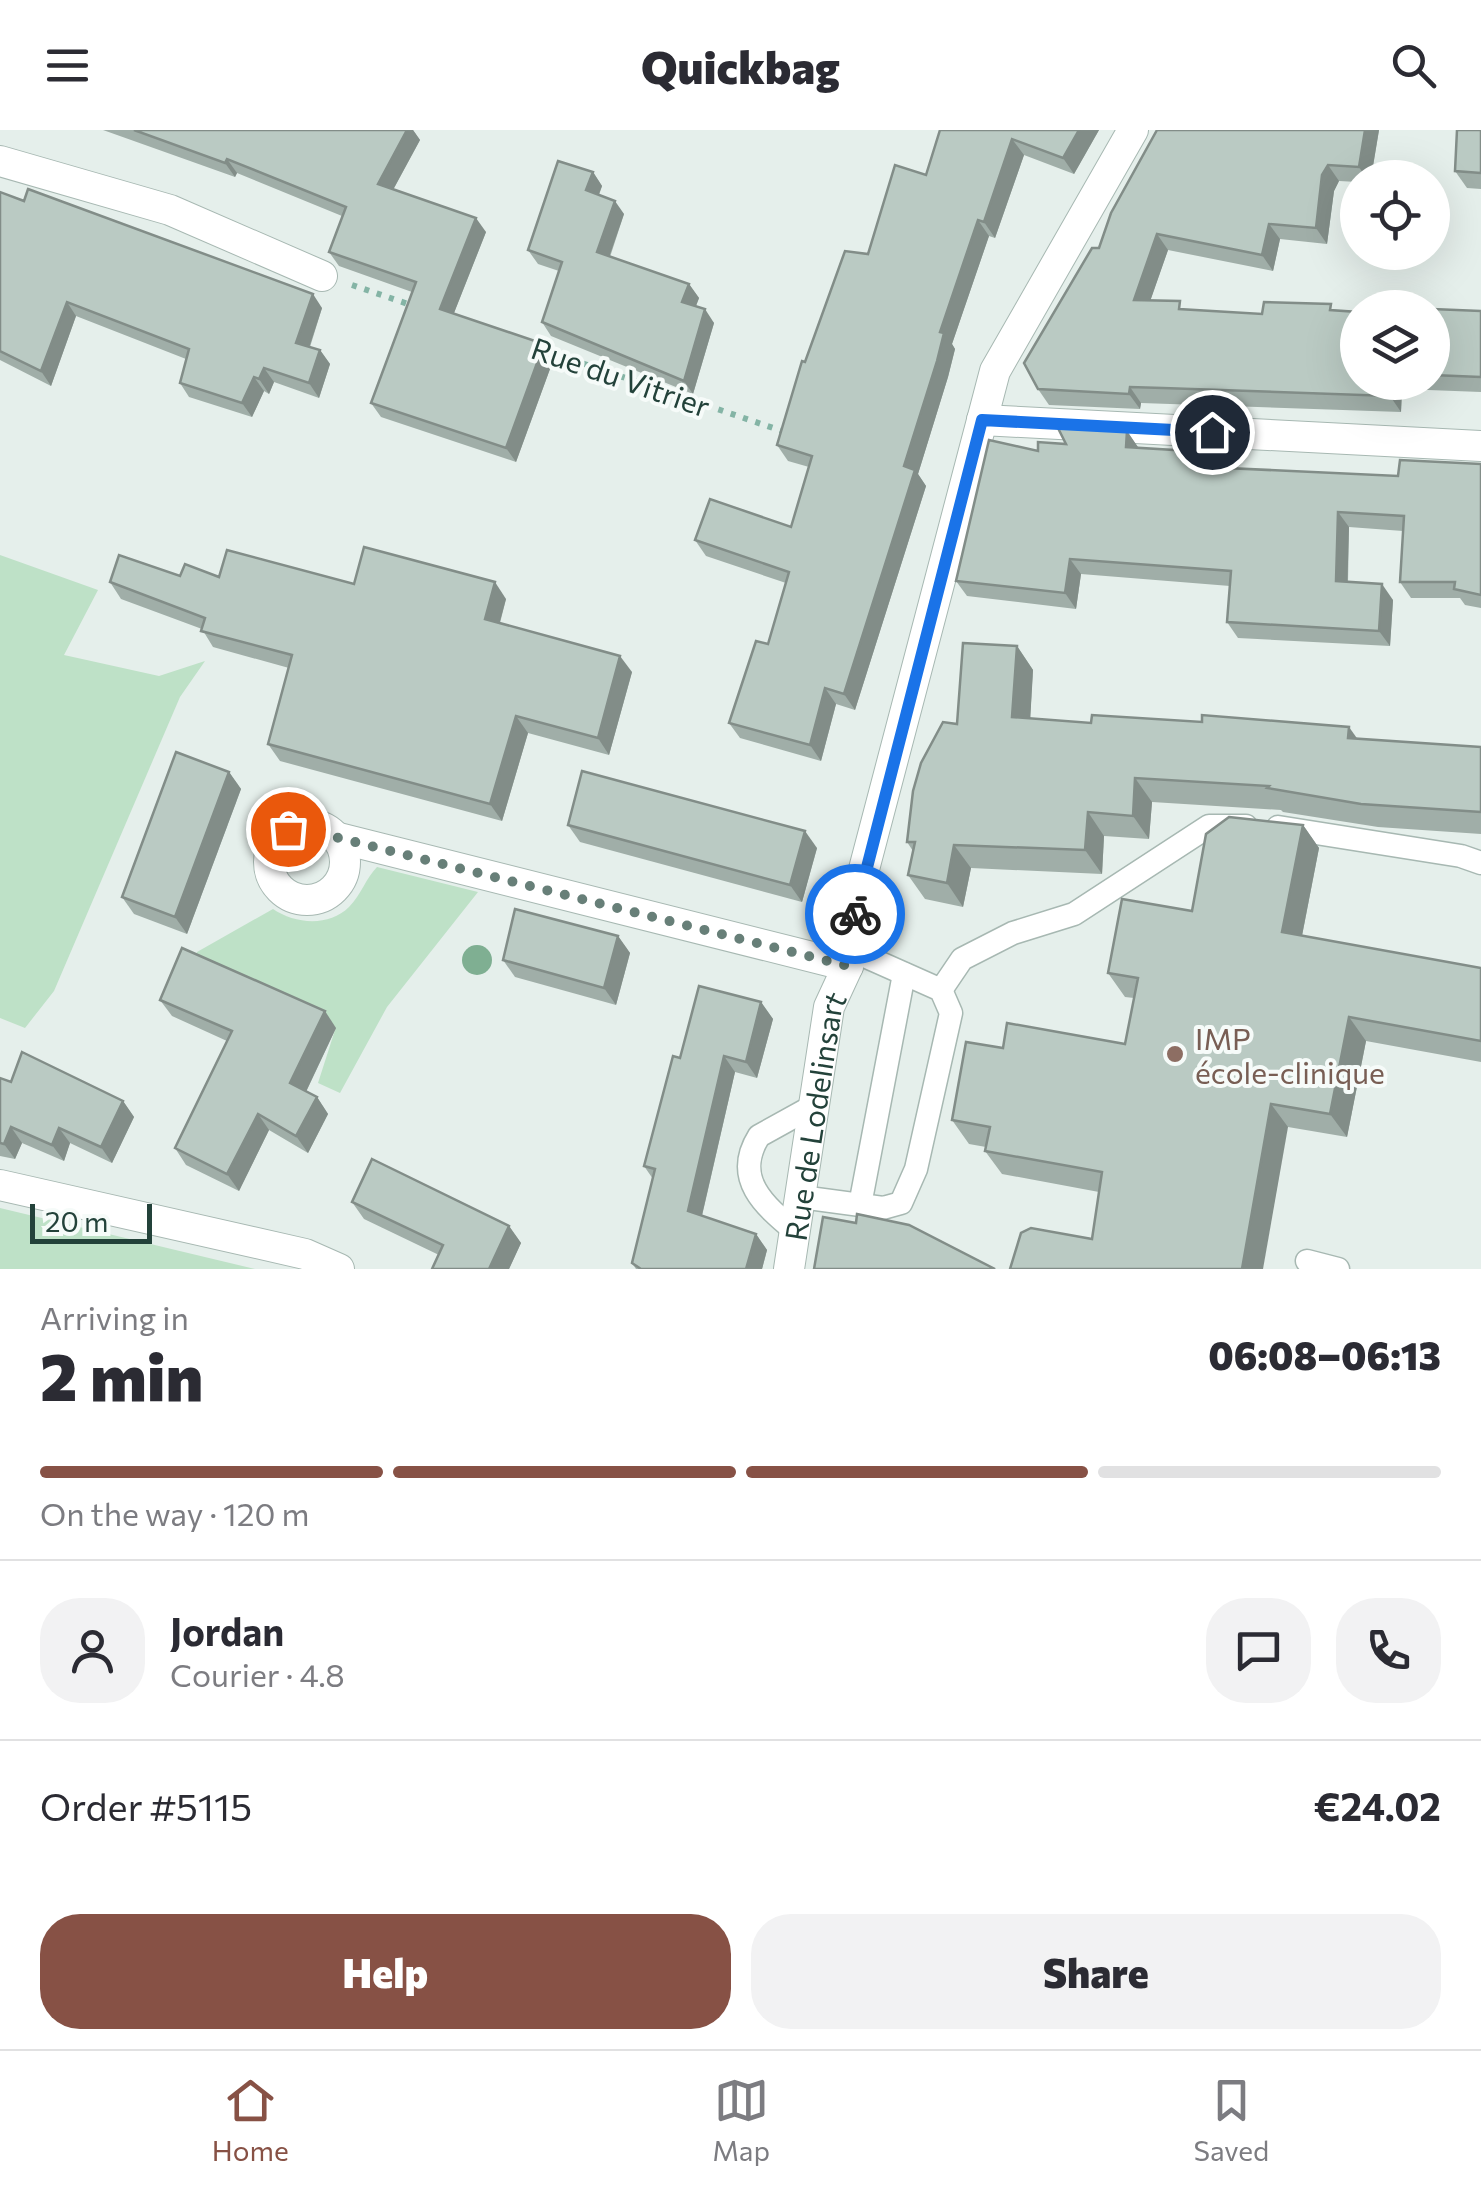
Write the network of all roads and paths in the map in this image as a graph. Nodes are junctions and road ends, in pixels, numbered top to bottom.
1 (1133, 130) edge
2 (0, 161) edge
3 (322, 276) joint
4 (421, 309) edge
5 (532, 346) edge
6 (982, 420) junction
7 (789, 433) edge
8 (1481, 446) edge
9 (335, 837) dead end
10 (1481, 863) edge
11 (849, 958) junction
12 (904, 974) junction
13 (941, 990) junction
14 (815, 1105) junction
15 (0, 1185) edge
16 (802, 1197) junction
17 (860, 1205) junction
18 (796, 1232) junction
19 (1307, 1261) dead end
20 (339, 1269) edge
21 (789, 1269) edge
22 (1338, 1269) edge

1 - 6 street, Rue de Lodelinsart
2 - 3 street
3 - 4 path
5 - 7 path, Rue du Vitrier
6 - 8 street
6 - 11 street, Rue de Lodelinsart
9 - 11 street, Rue de Lodelinsart
10 - 13 lane
11 - 12 lane
11 - 14 street, Rue de Lodelinsart
12 - 13 lane
12 - 17 lane
13 - 17 lane
14 - 16 street, Rue de Lodelinsart
14 - 18 lane
15 - 20 street
16 - 17 lane
16 - 18 street, Rue de Lodelinsart
18 - 21 street, Rue de Lodelinsart
19 - 22 lane

